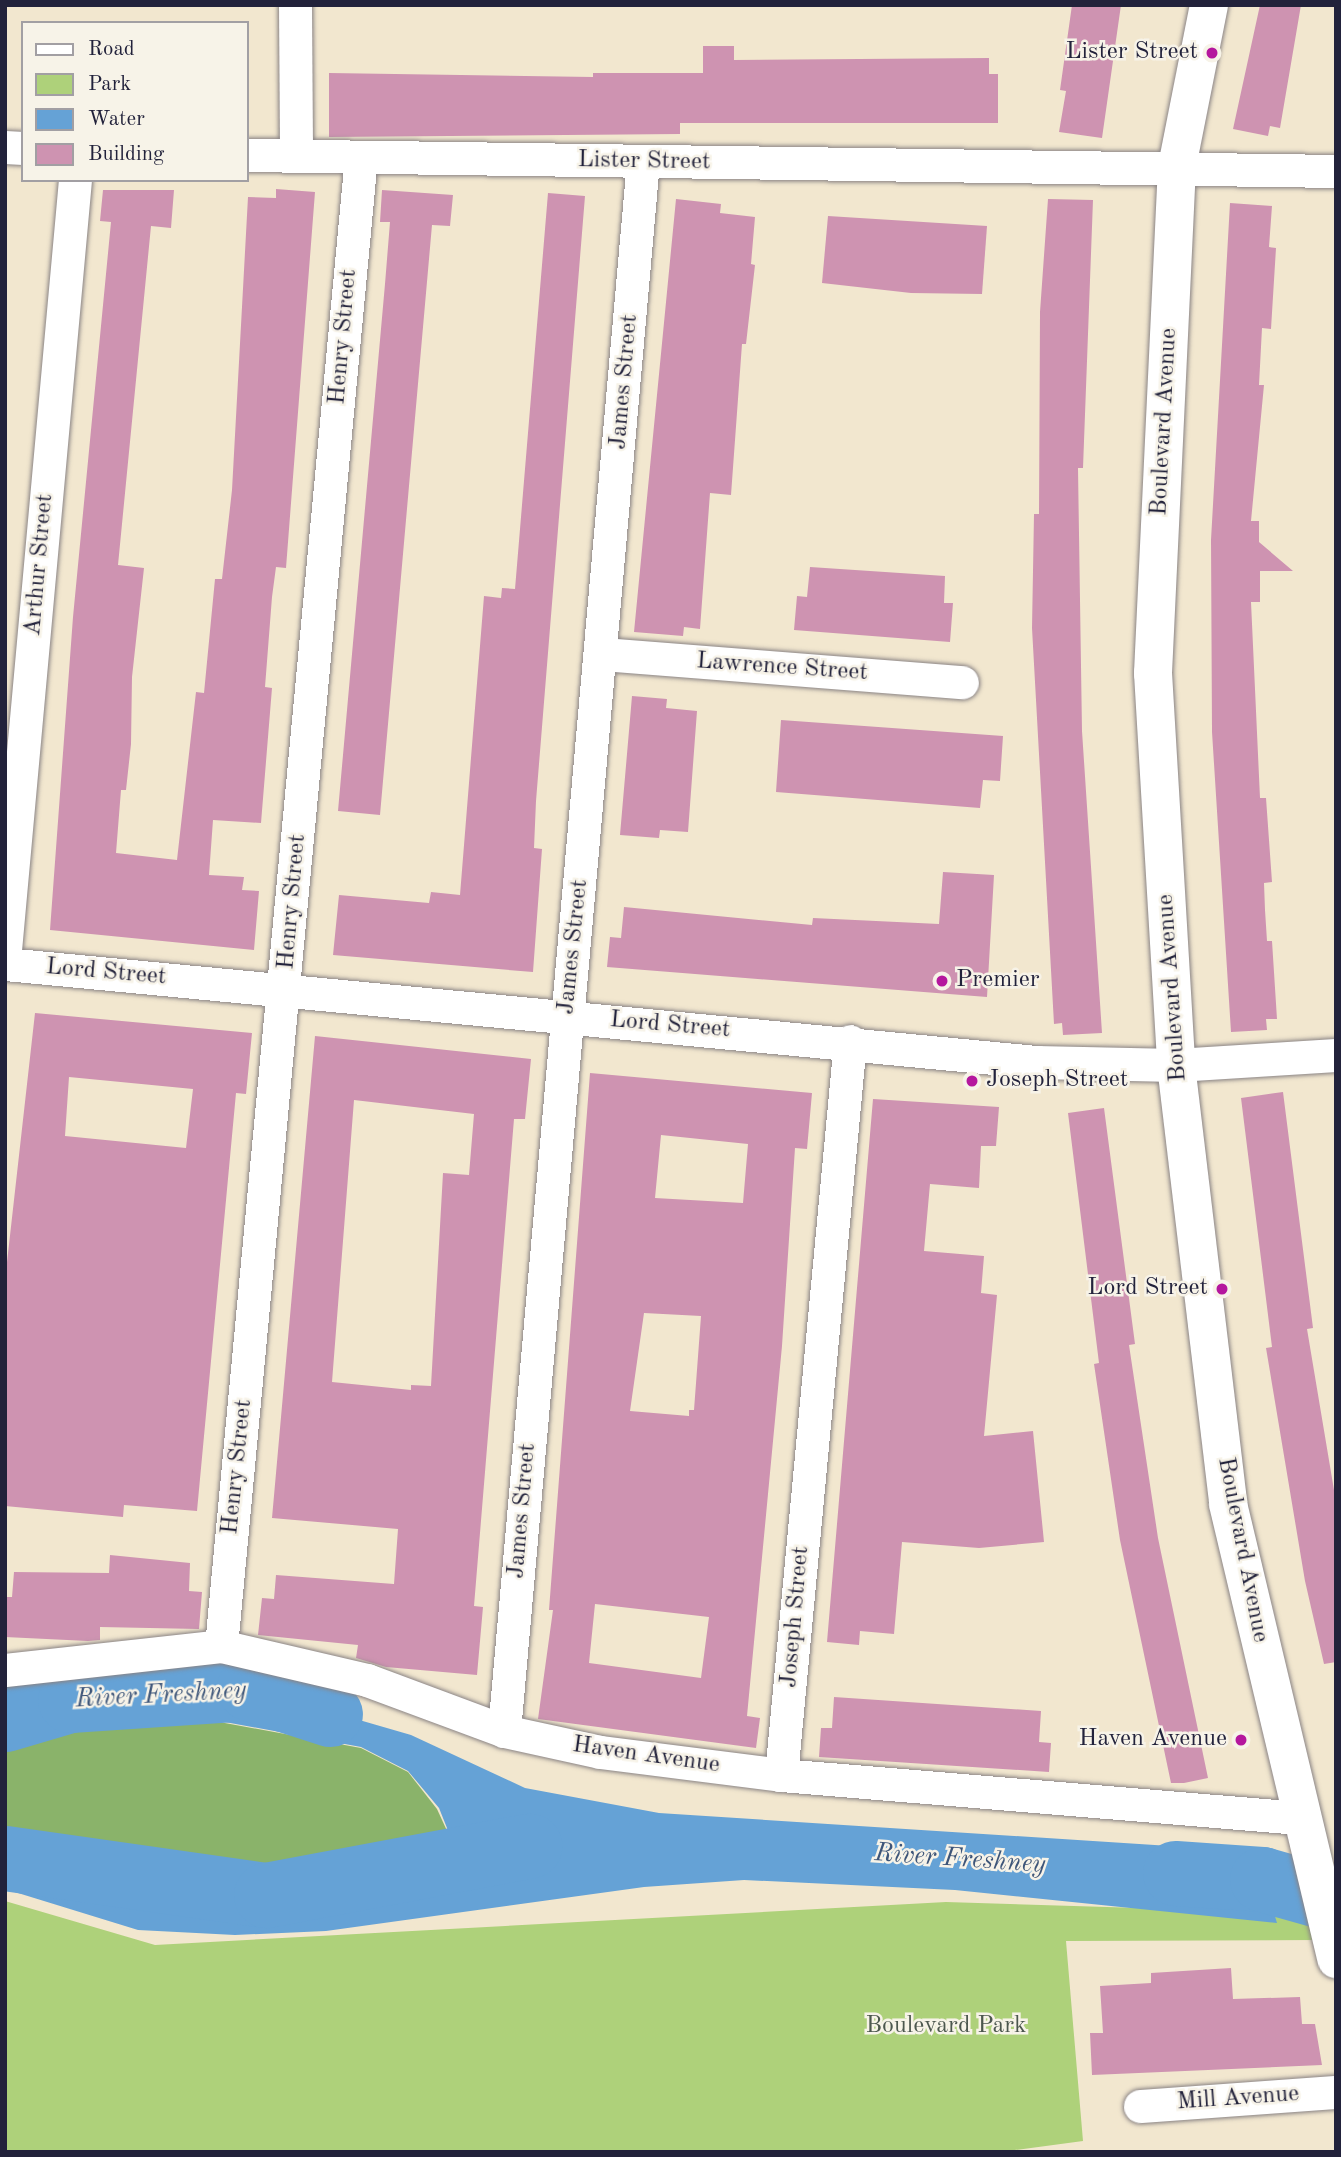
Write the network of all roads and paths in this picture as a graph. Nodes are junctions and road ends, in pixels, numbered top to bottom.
1 (295, 5) edge
2 (1209, 5) edge
3 (248, 155) edge
4 (296, 156) junction
5 (361, 158) junction
6 (643, 162) junction
7 (1177, 166) junction
8 (1336, 171) edge
9 (75, 182) edge
10 (603, 654) junction
11 (962, 682) dead end
12 (5, 950) edge
13 (5, 964) edge
14 (285, 989) junction
15 (567, 1018) junction
16 (850, 1041) junction
17 (1336, 1055) edge
18 (1176, 1065) junction
19 (221, 1646) junction
20 (5, 1670) edge
21 (504, 1731) junction
22 (781, 1774) junction
23 (1302, 1827) junction
24 (1334, 1952) edge
25 (1336, 2092) edge
26 (1140, 2106) dead end

1 - 4 street
2 - 7 street, Boulevard Avenue
3 - 4 street, Lister Street
4 - 5 street, Lister Street
5 - 6 street, Lister Street
5 - 14 street, Henry Street
6 - 7 street, Lister Street
6 - 10 street, James Street
7 - 8 street, Lister Street
7 - 18 street, Boulevard Avenue
9 - 12 street, Arthur Street
10 - 11 street, Lawrence Street
10 - 15 street, James Street
13 - 14 street, Lord Street
14 - 15 street, Lord Street
14 - 19 street, Henry Street
15 - 16 street, Lord Street
15 - 21 street, James Street
16 - 18 street, Lord Street
16 - 22 street, Joseph Street
17 - 18 street, Lord Street
18 - 23 street, Boulevard Avenue
19 - 20 street, Haven Avenue
19 - 21 street, Haven Avenue
21 - 22 street, Haven Avenue
22 - 23 street, Haven Avenue
23 - 24 street, Boulevard Avenue
25 - 26 street, Mill Avenue

